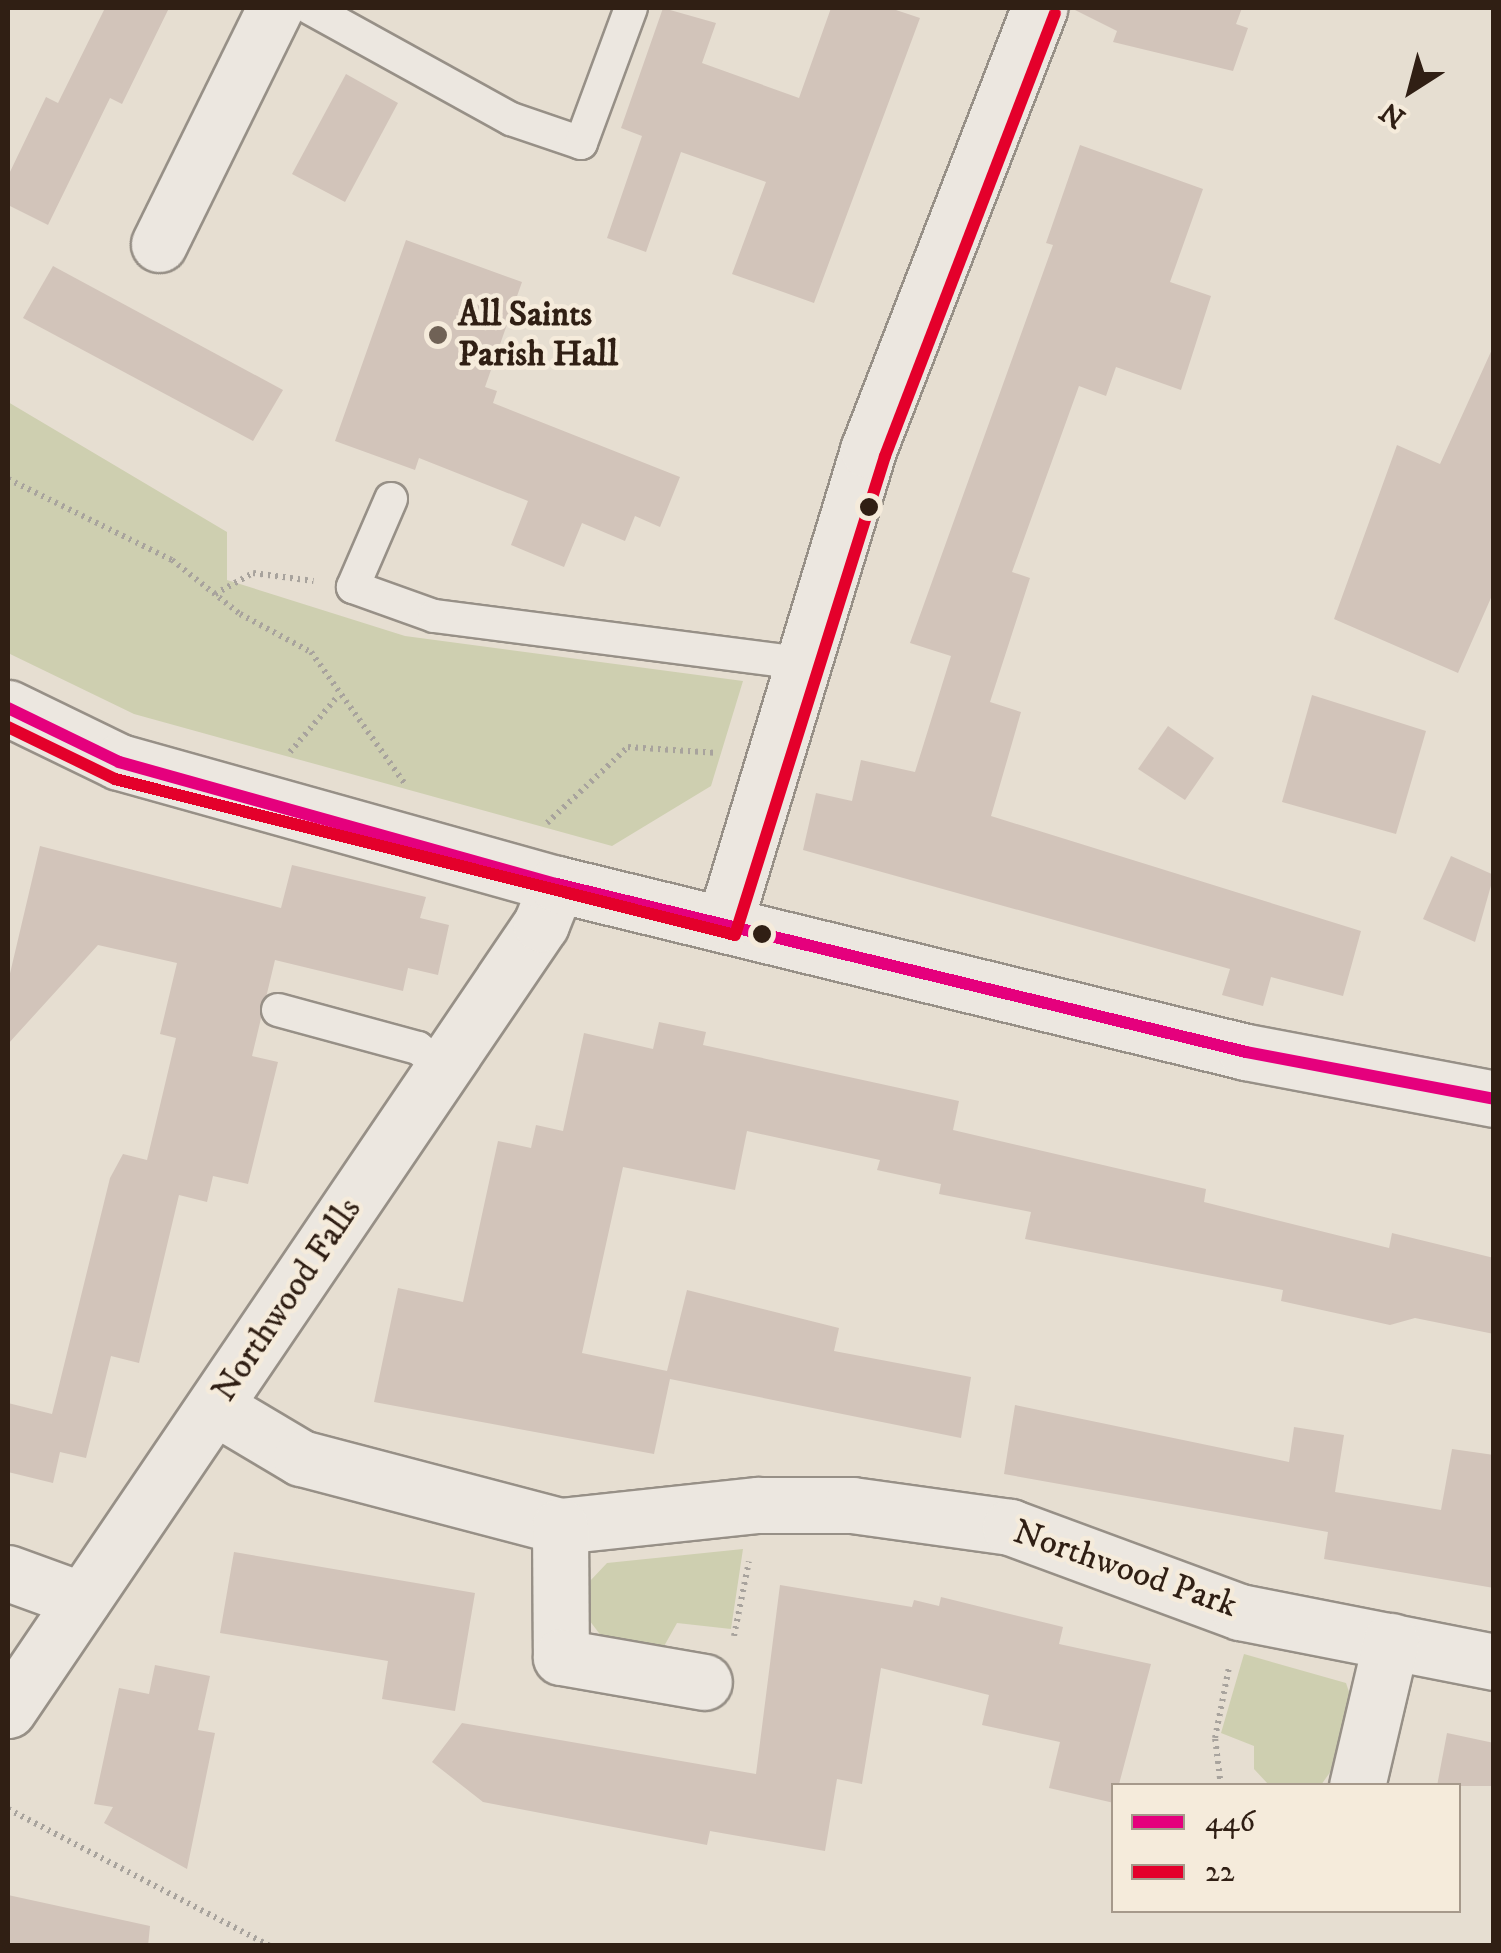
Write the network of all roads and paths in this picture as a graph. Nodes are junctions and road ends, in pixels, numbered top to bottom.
1 (275, 8) edge
2 (310, 8) edge
3 (630, 8) edge
4 (1040, 8) edge
5 (159, 244) dead end
6 (8, 479) edge
7 (391, 498) dead end
8 (353, 587) junction
9 (215, 594) junction
10 (803, 663) junction
11 (8, 708) edge
12 (774, 756) junction
13 (466, 858) junction
14 (557, 884) junction
15 (724, 921) junction
16 (278, 1010) dead end
17 (444, 1068) junction
18 (1494, 1099) edge
19 (215, 1407) junction
20 (758, 1505) junction
21 (560, 1526) junction
22 (8, 1573) edge
23 (82, 1600) junction
24 (1240, 1612) junction
25 (1391, 1641) junction
26 (1494, 1662) edge
27 (704, 1682) joint
28 (8, 1710) edge
29 (1221, 1783) edge
30 (1358, 1783) edge
31 (8, 1809) edge
32 (270, 1946) edge

1 - 5 street
2 - 3 lane
4 - 10 street
6 - 9 path
7 - 8 lane
8 - 9 path
8 - 10 lane
9 - 13 path
10 - 12 street
11 - 13 street
12 - 13 path
12 - 15 street
13 - 14 street
14 - 15 street
14 - 17 street, Northwood Falls
15 - 18 street
16 - 17 lane
17 - 19 street, Northwood Falls
19 - 21 street, Northwood Park
19 - 23 street, Northwood Falls
20 - 21 street, Northwood Park
20 - 24 street, Northwood Park
20 - 27 path
21 - 27 street
22 - 23 street
23 - 28 street, Northwood Falls
24 - 25 street, Northwood Park
24 - 29 path
25 - 26 street, Northwood Park
25 - 30 street
31 - 32 path

